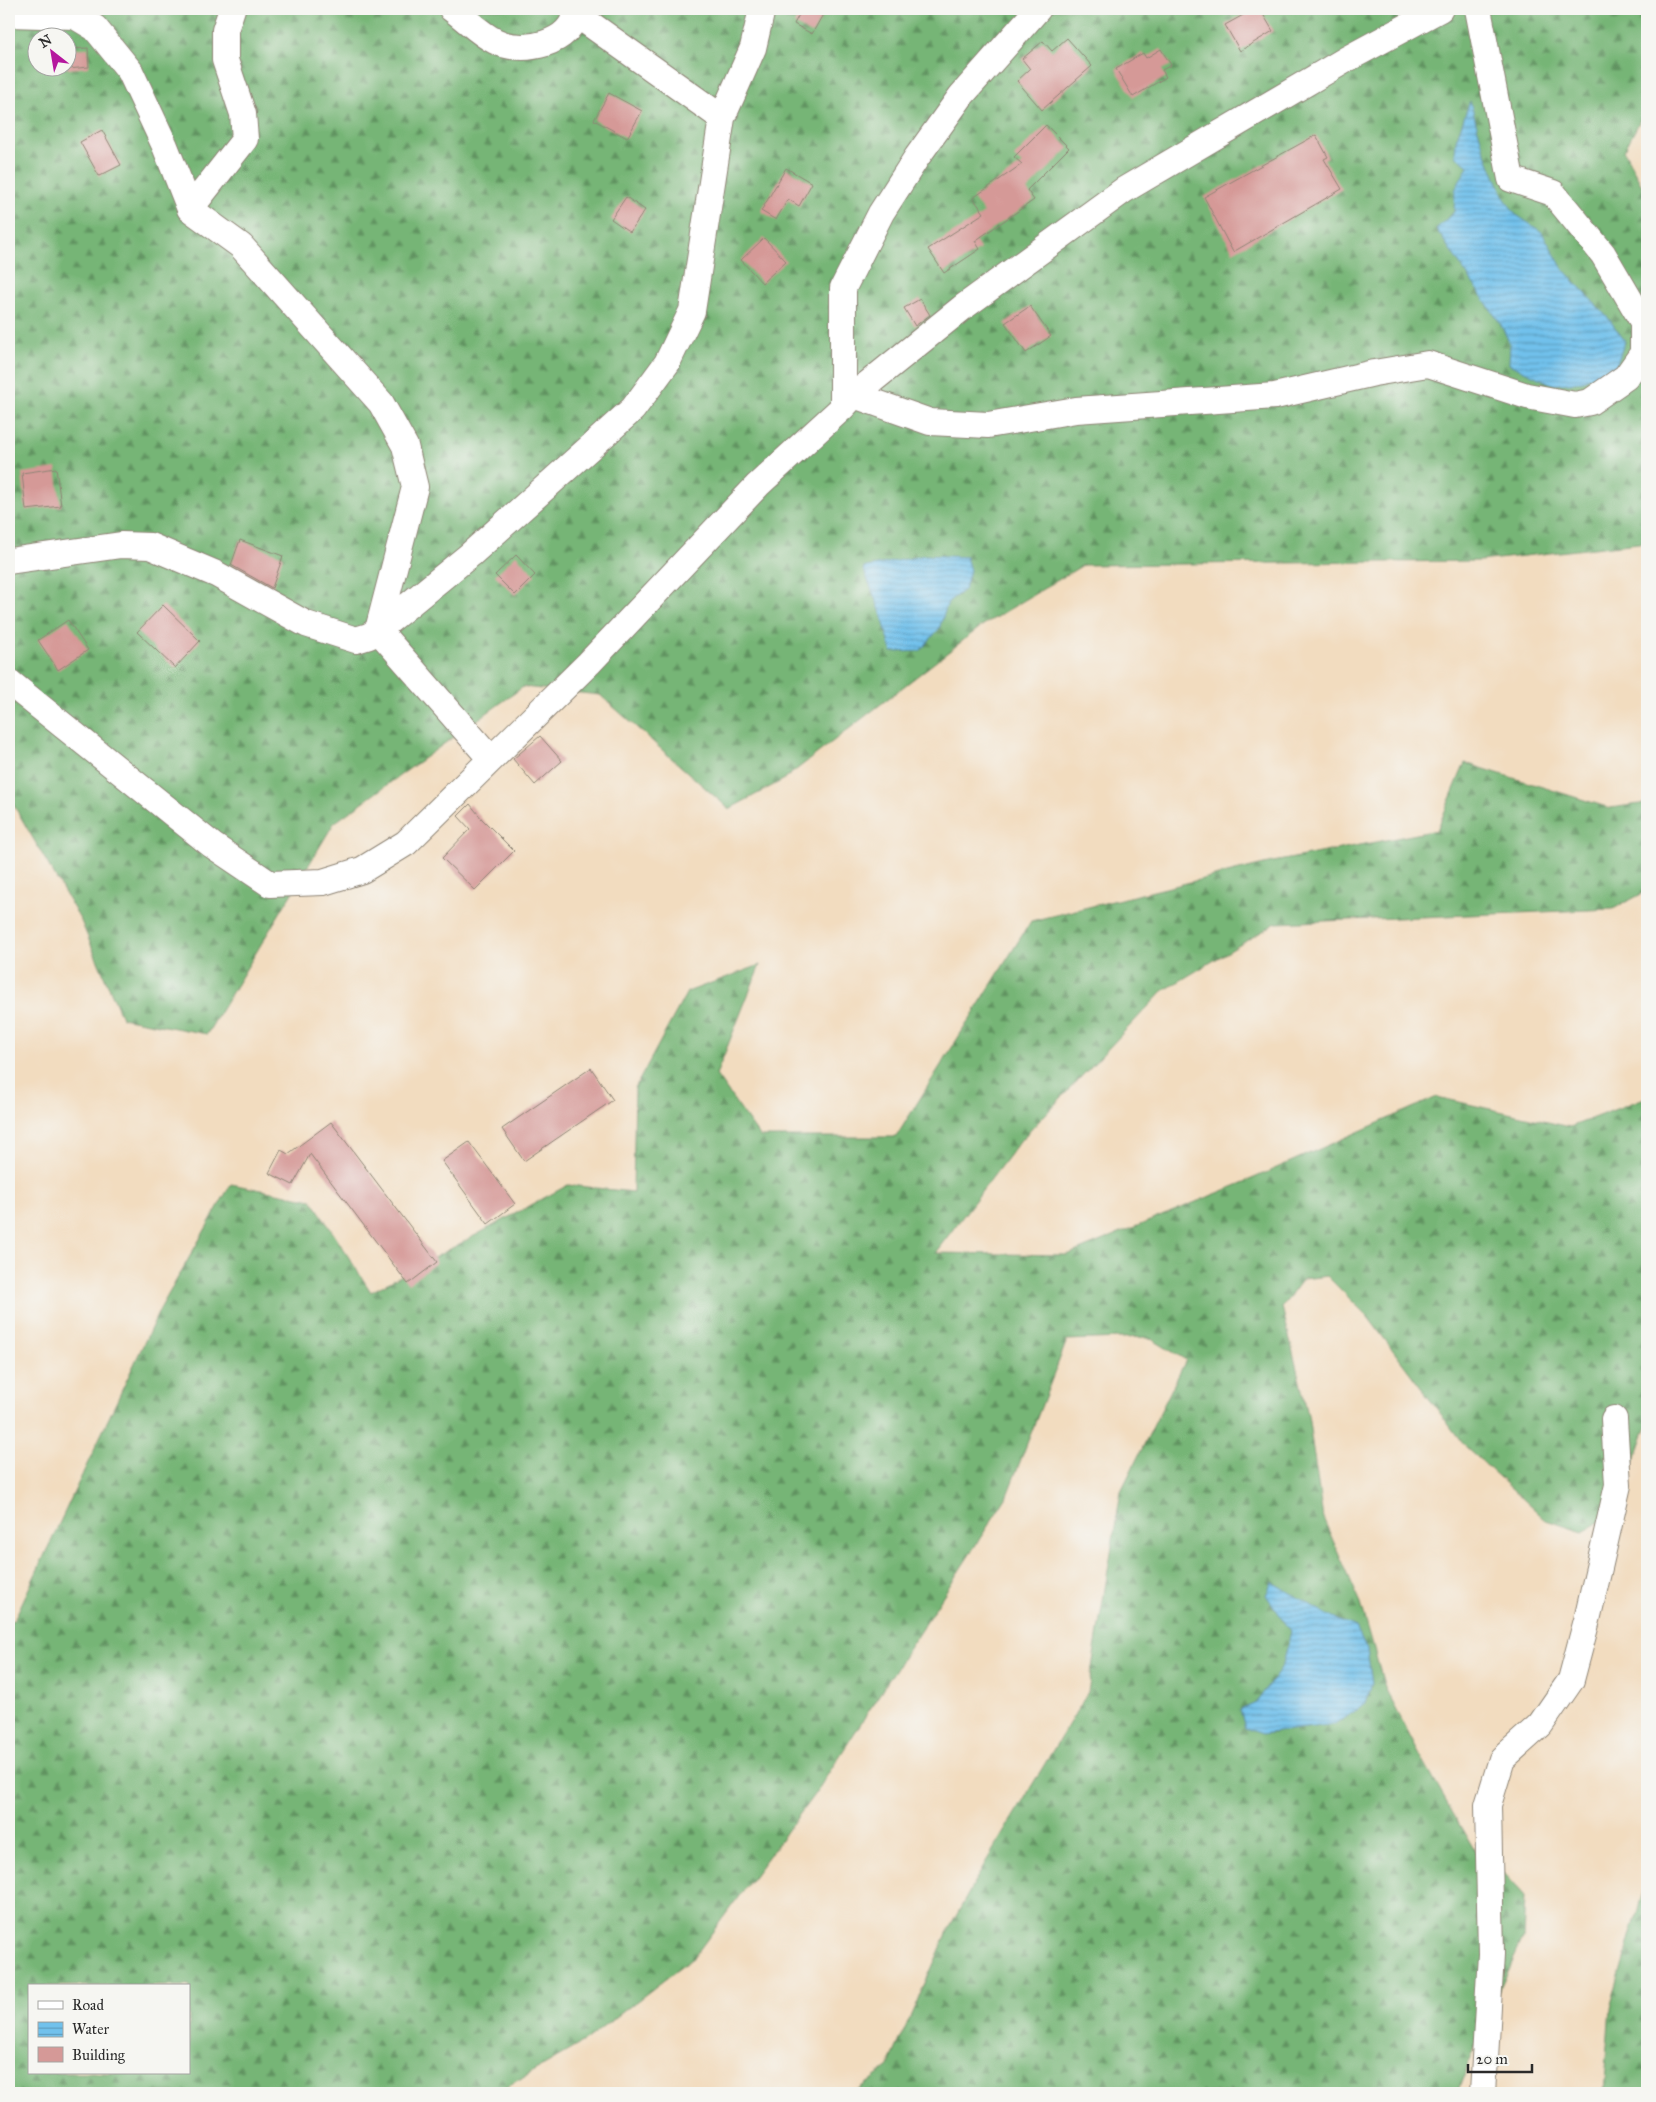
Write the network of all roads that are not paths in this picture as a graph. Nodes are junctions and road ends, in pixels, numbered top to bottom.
1 (232, 9) edge
2 (452, 9) edge
3 (762, 9) edge
4 (1038, 9) edge
5 (1440, 9) edge
6 (1478, 9) edge
7 (576, 12) edge
8 (9, 14) edge
9 (722, 118) junction
10 (190, 209) junction
11 (849, 401) junction
12 (9, 561) edge
13 (378, 630) junction
14 (9, 682) edge
15 (491, 759) junction
16 (1614, 1419) dead end
17 (1483, 2093) edge

1 - 10 street
2 - 7 street
3 - 9 street
4 - 11 street
5 - 11 street
6 - 11 street
7 - 9 street
8 - 10 street
9 - 13 street
10 - 13 street
11 - 15 street
12 - 13 street
13 - 15 street
14 - 15 street
16 - 17 street

